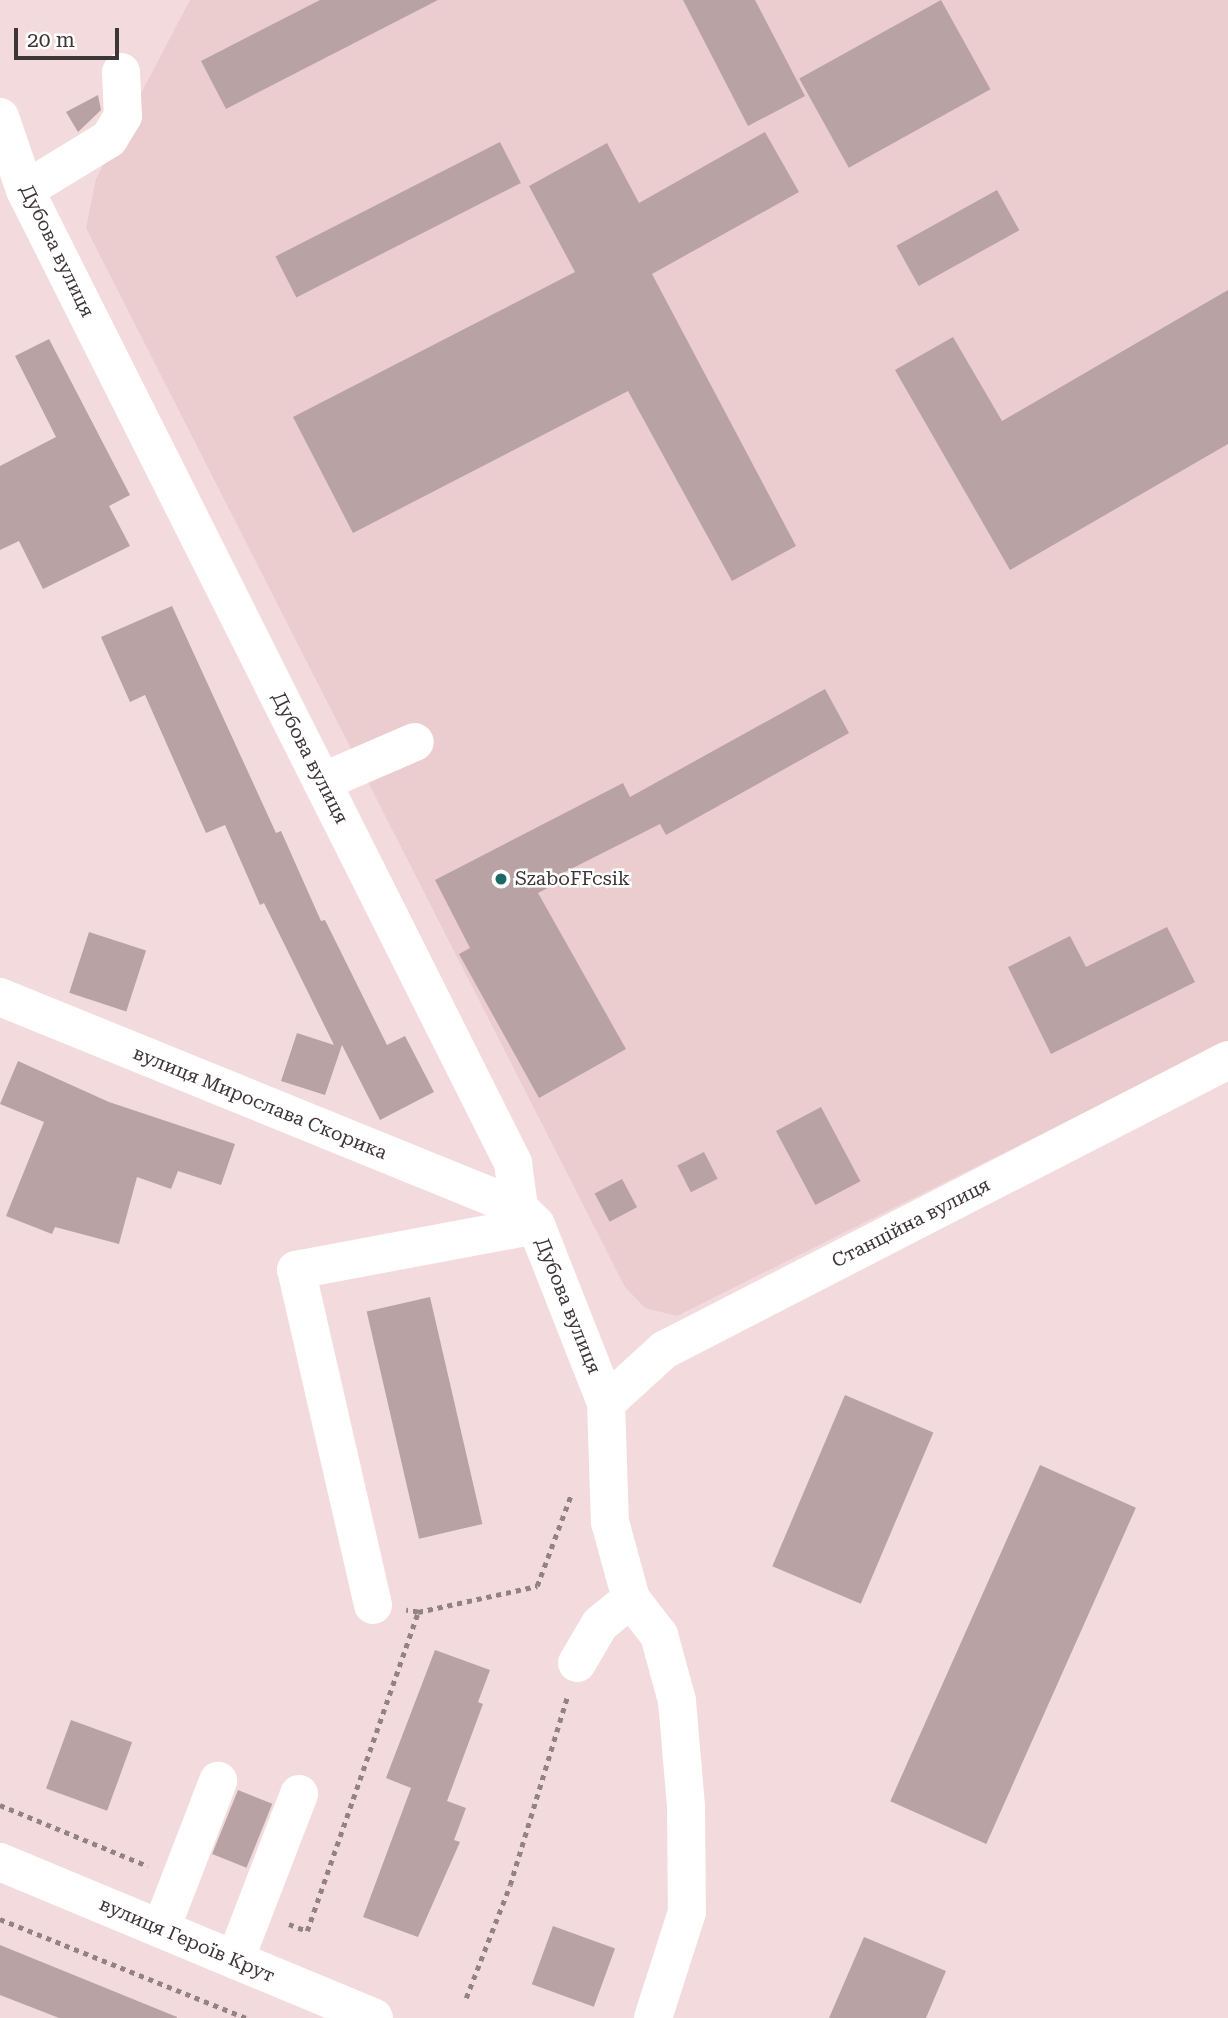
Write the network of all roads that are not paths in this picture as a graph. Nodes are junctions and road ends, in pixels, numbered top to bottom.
1 (121, 72) dead end
2 (0, 117) edge
3 (25, 190) junction
4 (415, 742) dead end
5 (322, 782) junction
6 (0, 997) edge
7 (1228, 1060) edge
8 (527, 1216) junction
9 (606, 1403) junction
10 (631, 1599) junction
11 (373, 1605) dead end
12 (577, 1663) road end
13 (218, 1781) dead end
14 (299, 1794) dead end
15 (0, 1862) edge
16 (161, 1929) junction
17 (235, 1960) junction
18 (374, 2018) edge
19 (653, 2018) edge

1 - 3 street
2 - 3 street, Дубова вулиця
3 - 5 street, Дубова вулиця
4 - 5 street
5 - 8 street, Дубова вулиця
6 - 8 street, вулиця Мирослава Скорика
7 - 9 street, Станційна вулиця
8 - 9 street, Дубова вулиця
8 - 11 street
9 - 10 street, Дубова вулиця
10 - 12 street
10 - 19 street
13 - 16 street
14 - 17 street
15 - 16 street, вулиця Героїв Крут
16 - 17 street, вулиця Героїв Крут
17 - 18 street, вулиця Героїв Крут

